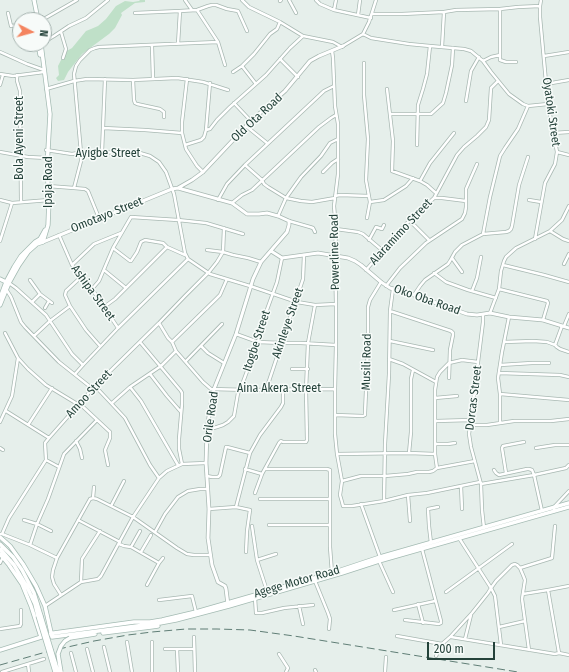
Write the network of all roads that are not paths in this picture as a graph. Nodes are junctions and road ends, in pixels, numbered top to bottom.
1 (33, 0) edge
2 (77, 0) edge
3 (108, 0) edge
4 (185, 0) edge
5 (242, 0) edge
6 (289, 0) edge
7 (316, 0) edge
8 (336, 0) edge
9 (360, 0) edge
10 (376, 0) edge
11 (541, 0) edge
12 (72, 1) edge
13 (540, 6) junction
14 (197, 10) junction
15 (334, 10) junction
16 (500, 10) junction
17 (180, 11) junction
18 (192, 11) junction
19 (35, 12) edge
20 (135, 12) dead end
21 (444, 12) junction
22 (8, 13) dead end
23 (296, 13) dead end
24 (52, 14) edge
25 (372, 14) junction
26 (358, 15) junction
27 (371, 18) junction
28 (280, 22) junction
29 (12, 26) edge
30 (247, 31) dead end
31 (61, 32) junction
32 (363, 34) junction
33 (303, 36) junction
34 (52, 37) edge
35 (218, 42) junction
36 (178, 44) junction
37 (152, 46) junction
38 (344, 46) junction
39 (430, 46) junction
40 (442, 48) junction
41 (453, 48) junction
42 (332, 51) junction
43 (0, 52) edge
44 (41, 52) edge
45 (569, 52) edge
46 (500, 55) junction
47 (544, 56) junction
48 (479, 57) junction
49 (63, 58) dead end
50 (280, 59) junction
51 (483, 61) junction
52 (516, 62) dead end
53 (364, 63) dead end
54 (225, 65) dead end
55 (242, 66) junction
56 (43, 71) junction
57 (233, 72) dead end
58 (2, 74) edge
59 (17, 75) junction
60 (298, 76) junction
61 (105, 79) junction
62 (152, 79) junction
63 (187, 79) junction
64 (133, 80) junction
65 (569, 80) edge
66 (74, 81) junction
67 (498, 81) junction
68 (210, 83) junction
69 (0, 84) edge
70 (256, 84) junction
71 (546, 84) junction
72 (334, 86) junction
73 (46, 89) junction
74 (228, 90) dead end
75 (387, 90) dead end
76 (466, 101) dead end
77 (234, 103) junction
78 (548, 104) junction
79 (528, 106) junction
80 (417, 113) junction
81 (390, 114) junction
82 (336, 115) junction
83 (164, 117) dead end
84 (251, 121) junction
85 (246, 126) junction
86 (103, 128) junction
87 (206, 130) junction
88 (569, 132) edge
89 (182, 133) junction
90 (454, 133) dead end
91 (553, 133) junction
92 (338, 139) junction
93 (267, 143) junction
94 (185, 145) junction
95 (417, 146) dead end
96 (47, 150) junction
97 (0, 152) edge
98 (102, 152) junction
99 (81, 153) junction
100 (556, 154) junction
101 (569, 155) edge
102 (20, 156) junction
103 (528, 157) dead end
104 (46, 158) junction
105 (338, 159) junction
106 (245, 164) junction
107 (478, 164) dead end
108 (203, 172) junction
109 (323, 172) dead end
110 (412, 178) junction
111 (262, 180) junction
112 (420, 180) junction
113 (48, 186) junction
114 (74, 188) junction
115 (178, 188) junction
116 (172, 189) junction
117 (436, 194) junction
118 (370, 196) junction
119 (335, 197) junction
120 (286, 198) junction
121 (434, 198) junction
122 (0, 200) edge
123 (48, 200) junction
124 (218, 200) junction
125 (529, 200) dead end
126 (21, 202) junction
127 (370, 202) junction
128 (466, 202) junction
129 (541, 202) junction
130 (12, 203) junction
131 (232, 203) junction
132 (569, 206) edge
133 (278, 216) junction
134 (99, 218) junction
135 (367, 218) dead end
136 (178, 220) junction
137 (289, 221) junction
138 (410, 221) junction
139 (384, 225) dead end
140 (224, 228) junction
141 (336, 229) junction
142 (550, 231) junction
143 (315, 232) dead end
144 (121, 233) junction
145 (243, 234) dead end
146 (483, 234) junction
147 (59, 235) junction
148 (535, 239) junction
149 (41, 240) junction
150 (369, 240) junction
151 (430, 240) junction
152 (0, 241) edge
153 (569, 241) edge
154 (167, 247) junction
155 (113, 248) junction
156 (207, 250) dead end
157 (271, 251) junction
158 (383, 251) junction
159 (223, 252) junction
160 (569, 254) edge
161 (304, 255) junction
162 (335, 256) junction
163 (187, 257) junction
164 (481, 257) dead end
165 (282, 258) junction
166 (452, 258) junction
167 (261, 262) junction
168 (564, 264) dead end
169 (72, 265) junction
170 (503, 265) junction
171 (104, 270) junction
172 (366, 270) junction
173 (209, 272) junction
174 (462, 272) dead end
175 (434, 273) junction
176 (81, 277) junction
177 (0, 279) edge
178 (227, 279) junction
179 (30, 280) dead end
180 (381, 282) junction
181 (569, 282) edge
182 (8, 283) junction
183 (250, 286) junction
184 (386, 286) junction
185 (126, 288) junction
186 (5, 289) junction
187 (92, 289) junction
188 (393, 289) junction
189 (499, 289) junction
190 (472, 291) junction
191 (274, 293) junction
192 (40, 294) junction
193 (414, 295) junction
194 (0, 298) edge
195 (496, 298) junction
196 (296, 301) junction
197 (32, 302) junction
198 (336, 304) junction
199 (0, 305) edge
200 (315, 305) junction
201 (70, 306) junction
202 (104, 307) junction
203 (45, 308) dead end
204 (390, 311) junction
205 (490, 313) junction
206 (569, 314) edge
207 (483, 315) junction
208 (509, 317) junction
209 (543, 320) junction
210 (50, 321) junction
211 (159, 324) junction
212 (222, 324) dead end
213 (563, 326) junction
214 (118, 328) junction
215 (569, 328) edge
216 (5, 333) dead end
217 (236, 334) junction
218 (34, 336) junction
219 (390, 341) junction
220 (140, 342) junction
221 (172, 342) junction
222 (258, 342) junction
223 (504, 342) junction
224 (282, 343) junction
225 (308, 343) junction
226 (336, 345) junction
227 (555, 345) junction
228 (100, 346) junction
229 (201, 346) junction
230 (433, 350) dead end
231 (176, 351) junction
232 (569, 352) edge
233 (18, 358) junction
234 (389, 359) junction
235 (186, 361) junction
236 (478, 362) junction
237 (224, 363) junction
238 (449, 363) junction
239 (549, 363) dead end
240 (83, 365) junction
241 (500, 365) junction
242 (161, 366) junction
243 (292, 368) dead end
244 (308, 369) junction
245 (413, 370) junction
246 (499, 373) junction
247 (75, 374) junction
248 (150, 374) junction
249 (569, 377) edge
250 (449, 378) dead end
251 (436, 382) junction
252 (94, 387) junction
253 (130, 387) junction
254 (52, 388) junction
255 (214, 389) junction
256 (335, 389) junction
257 (240, 390) junction
258 (266, 390) junction
259 (282, 390) junction
260 (306, 390) junction
261 (500, 394) junction
262 (457, 396) dead end
263 (436, 398) junction
264 (569, 400) edge
265 (112, 403) junction
266 (80, 404) junction
267 (6, 411) junction
268 (181, 412) junction
269 (335, 415) junction
270 (569, 419) edge
271 (97, 420) junction
272 (471, 420) junction
273 (436, 421) junction
274 (0, 422) edge
275 (500, 422) junction
276 (28, 425) junction
277 (470, 425) junction
278 (207, 430) junction
279 (49, 438) junction
280 (76, 441) junction
281 (524, 442) dead end
282 (455, 443) dead end
283 (436, 444) junction
284 (569, 445) edge
285 (536, 448) dead end
286 (250, 453) junction
287 (409, 453) junction
288 (337, 454) junction
289 (385, 454) junction
290 (435, 454) junction
291 (82, 458) dead end
292 (46, 460) junction
293 (475, 461) junction
294 (206, 463) junction
295 (182, 464) junction
296 (108, 465) dead end
297 (178, 465) junction
298 (569, 465) edge
299 (59, 467) junction
300 (437, 468) junction
301 (245, 469) junction
302 (266, 469) junction
303 (494, 470) dead end
304 (262, 474) junction
305 (506, 474) junction
306 (534, 475) junction
307 (207, 476) junction
308 (385, 476) junction
309 (158, 478) junction
310 (124, 481) dead end
311 (342, 481) junction
312 (481, 483) junction
313 (461, 486) junction
314 (94, 487) dead end
315 (207, 489) junction
316 (569, 491) edge
317 (255, 493) dead end
318 (408, 495) junction
319 (93, 498) junction
320 (260, 499) dead end
321 (330, 499) junction
322 (384, 501) junction
323 (569, 503) edge
324 (362, 504) junction
325 (111, 506) junction
326 (236, 507) junction
327 (438, 507) dead end
328 (569, 507) edge
329 (209, 509) junction
330 (462, 509) dead end
331 (554, 509) junction
332 (542, 511) junction
333 (133, 517) junction
334 (24, 520) dead end
335 (78, 520) junction
336 (410, 521) dead end
337 (38, 524) junction
338 (330, 525) junction
339 (252, 526) dead end
340 (269, 526) dead end
341 (555, 526) dead end
342 (484, 529) junction
343 (51, 531) dead end
344 (100, 531) junction
345 (140, 531) dead end
346 (155, 532) junction
347 (1, 535) edge
348 (151, 535) dead end
349 (459, 538) junction
350 (431, 542) junction
351 (120, 543) junction
352 (0, 544) edge
353 (512, 544) dead end
354 (30, 545) junction
355 (131, 547) junction
356 (0, 549) edge
357 (422, 549) junction
358 (409, 551) junction
359 (141, 552) junction
360 (246, 552) dead end
361 (276, 554) dead end
362 (210, 555) junction
363 (1, 556) edge
364 (57, 558) junction
365 (163, 558) dead end
366 (380, 559) junction
367 (257, 560) junction
368 (0, 563) edge
369 (159, 563) junction
370 (520, 568) junction
371 (479, 569) junction
372 (332, 573) junction
373 (316, 581) junction
374 (81, 582) junction
375 (147, 585) dead end
376 (569, 586) edge
377 (491, 588) junction
378 (548, 590) junction
379 (267, 591) junction
380 (394, 592) dead end
381 (446, 592) dead end
382 (523, 594) junction
383 (61, 595) junction
384 (255, 598) junction
385 (158, 600) dead end
386 (435, 601) junction
387 (228, 604) junction
388 (418, 604) junction
389 (313, 605) dead end
390 (45, 606) junction
391 (299, 606) junction
392 (21, 610) dead end
393 (394, 610) dead end
394 (196, 612) junction
395 (472, 613) junction
396 (40, 616) junction
397 (405, 620) dead end
398 (525, 621) junction
399 (168, 622) junction
400 (423, 623) junction
401 (304, 624) dead end
402 (49, 625) junction
403 (499, 627) junction
404 (38, 628) junction
405 (0, 629) edge
406 (329, 629) dead end
407 (52, 636) junction
408 (397, 636) dead end
409 (41, 637) junction
410 (194, 637) dead end
411 (450, 637) junction
412 (465, 640) junction
413 (127, 642) dead end
414 (152, 642) dead end
415 (22, 643) junction
416 (442, 644) junction
417 (501, 645) junction
418 (104, 647) dead end
419 (87, 649) dead end
420 (164, 649) dead end
421 (177, 649) junction
422 (194, 649) junction
423 (0, 650) edge
424 (529, 650) junction
425 (71, 653) dead end
426 (559, 653) junction
427 (278, 654) dead end
428 (569, 655) edge
429 (436, 656) dead end
430 (386, 657) dead end
431 (44, 659) dead end
432 (28, 664) junction
433 (2, 672) edge
434 (30, 672) edge
435 (54, 672) edge
436 (59, 672) edge
437 (76, 672) edge
438 (93, 672) edge
439 (110, 672) edge
440 (132, 672) edge
441 (152, 672) edge
442 (178, 672) edge
443 (195, 672) edge
444 (286, 672) edge
445 (385, 672) edge

1 - 19 main road
2 - 12 street
3 - 31 street
4 - 18 street
5 - 28 street
6 - 23 street
7 - 15 street
8 - 15 street
9 - 26 street
10 - 25 street, Old Ota Road
11 - 13 street, Oyatoki Street
12 - 24 street
13 - 16 street
13 - 47 street, Oyatoki Street
14 - 18 street
14 - 30 street
14 - 35 street
15 - 26 street
16 - 21 street
16 - 46 street
17 - 18 street
17 - 20 street
17 - 36 street
21 - 25 street
21 - 40 street
22 - 29 street
25 - 27 street, Old Ota Road
26 - 27 street
27 - 32 street, Old Ota Road
28 - 33 street
28 - 55 street
31 - 34 street
31 - 49 street
32 - 38 street, Old Ota Road
32 - 39 street
33 - 38 street
33 - 50 street
35 - 36 street
35 - 54 street
36 - 37 street
37 - 62 street
37 - 66 street
38 - 42 street, Old Ota Road
39 - 40 street
39 - 80 street
40 - 41 street
41 - 48 street
41 - 80 street
42 - 60 street, Old Ota Road
42 - 72 street, Powerline Road
43 - 56 street
44 - 56 main road, Ipaja Road
45 - 47 street
46 - 51 street
46 - 52 street
47 - 71 street, Oyatoki Street
48 - 51 street
48 - 76 street
50 - 60 street
50 - 70 street
51 - 67 street
53 - 118 street
55 - 57 street
55 - 70 street
56 - 59 street
56 - 73 main road, Ipaja Road
58 - 59 street
58 - 69 street
59 - 102 street, Bola Ayeni Street
60 - 84 street, Old Ota Road
61 - 64 street
61 - 66 street
61 - 86 street
62 - 63 street
62 - 64 street
63 - 68 street
63 - 89 street
64 - 83 street
65 - 71 street
66 - 73 street
66 - 99 street
67 - 79 street
67 - 117 street, Alaramimo Street
68 - 74 street
68 - 87 street
70 - 77 street
71 - 78 street, Oyatoki Street
72 - 82 street, Powerline Road
72 - 93 street
73 - 96 main road, Ipaja Road
75 - 81 street
77 - 84 street
77 - 87 street
78 - 79 street
78 - 91 street, Oyatoki Street
79 - 146 street
80 - 81 street
80 - 95 street
81 - 110 street
82 - 92 street, Powerline Road
82 - 111 street
84 - 85 street, Old Ota Road
85 - 93 street
85 - 108 street, Old Ota Road
86 - 89 street
86 - 98 street
87 - 94 street
88 - 91 street
89 - 94 street
90 - 112 street
91 - 100 street, Oyatoki Street
92 - 105 street, Powerline Road
92 - 120 street
93 - 106 street
94 - 108 street
96 - 99 street, Ayigbe Street
96 - 104 main road, Ipaja Road
97 - 102 street
98 - 99 street, Ayigbe Street
98 - 116 street, Ayigbe Street
99 - 114 street
100 - 101 street
100 - 129 street, Oyatoki Street
102 - 104 street
102 - 126 street, Bola Ayeni Street
103 - 146 street
104 - 113 main road, Ipaja Road
104 - 123 main road, Ipaja Road
105 - 109 street
105 - 119 street, Powerline Road
106 - 111 street
106 - 124 street
107 - 128 street
108 - 115 street, Old Ota Road
110 - 112 street
110 - 127 street
111 - 120 street
111 - 131 street
112 - 117 street
113 - 114 street
113 - 123 main road, Ipaja Road
114 - 134 street
115 - 116 street, Old Ota Road
115 - 124 street
116 - 134 street, Omotayo Street
116 - 136 street, Ayigbe Street
117 - 121 street, Alaramimo Street
118 - 119 street
118 - 127 street
119 - 120 street
119 - 141 street, Powerline Road
120 - 133 street
121 - 128 street
121 - 138 street, Alaramimo Street
122 - 130 street
123 - 126 street
123 - 149 main road, Ipaja Road
124 - 131 street
125 - 129 street
126 - 130 street
127 - 135 street
128 - 151 street
129 - 148 street, Oyatoki Street
130 - 152 street
131 - 133 street
132 - 142 street
133 - 137 street
134 - 147 street, Omotayo Street
136 - 140 street
136 - 144 street
136 - 163 street, Ayigbe Street
137 - 143 street
137 - 157 street, Orile Road
138 - 151 street
138 - 158 street, Alaramimo Street
139 - 150 street
140 - 145 street
140 - 159 street
141 - 150 street
141 - 162 street, Powerline Road
142 - 148 street
142 - 153 street
144 - 155 street
144 - 169 street
146 - 166 street
147 - 149 street, Omotayo Street
147 - 169 street, Ashipa Street
148 - 170 street
149 - 182 main road
150 - 158 street
151 - 184 street
154 - 155 street
154 - 163 street
154 - 185 street
155 - 171 street
156 - 159 street
157 - 165 street
157 - 167 street, Orile Road
158 - 172 street, Alaramimo Street
159 - 167 street
159 - 173 street, Amoo Street
160 - 168 street
161 - 162 street, Oko Oba Road
161 - 165 street, Oko Oba Road
161 - 196 street, Akinleye Street
162 - 172 street, Oko Oba Road
162 - 198 street, Powerline Road
163 - 173 street
163 - 214 street
164 - 190 street
165 - 191 street, Itogbe Street
166 - 174 street
166 - 175 street
167 - 183 street, Orile Road
169 - 176 street, Ashipa Street
170 - 181 street
170 - 189 street
171 - 185 street
171 - 187 street
172 - 180 street, Oko Oba Road
173 - 178 street
173 - 211 street, Amoo Street
175 - 190 street
175 - 193 street
176 - 187 street, Ashipa Street
176 - 201 street
177 - 182 main road
178 - 183 street
178 - 221 street
179 - 192 street
180 - 184 street, Oko Oba Road
180 - 269 street, Musili Road
182 - 186 main road
182 - 197 street
183 - 191 street
183 - 217 street, Orile Road
184 - 188 street, Oko Oba Road
185 - 202 street
186 - 194 main road
186 - 199 main road
186 - 218 street
187 - 202 street, Ashipa Street
188 - 193 street, Oko Oba Road
188 - 204 street
189 - 195 street
189 - 209 street
190 - 195 street
191 - 196 street
191 - 222 street, Itogbe Street
192 - 197 street
192 - 203 street
193 - 207 street, Oko Oba Road
195 - 205 street
196 - 200 street
196 - 224 street, Akinleye Street
197 - 210 street
198 - 200 street
198 - 226 street, Powerline Road
200 - 225 street
201 - 210 street
201 - 228 street
202 - 214 street, Ashipa Street
204 - 219 street
204 - 238 street
205 - 207 street, Oko Oba Road
205 - 208 street, Oko Oba Road
206 - 213 street
207 - 236 street, Dorcas Street
208 - 209 street, Oko Oba Road
208 - 223 street
209 - 213 street, Oko Oba Road
210 - 218 street
210 - 240 street
211 - 220 street, Amoo Street
211 - 221 street
212 - 229 street
213 - 215 street, Oko Oba Road
213 - 227 street
214 - 228 street
216 - 233 street
217 - 222 street
217 - 237 street, Orile Road
218 - 247 street
219 - 230 street
219 - 234 street
220 - 242 street
220 - 252 street, Amoo Street
221 - 231 street
222 - 224 street
222 - 257 street, Itogbe Street
223 - 227 street
223 - 241 street
224 - 225 street
224 - 258 street, Akinleye Street
225 - 226 street
225 - 244 street
226 - 256 street, Powerline Road
227 - 232 street
228 - 240 street
229 - 235 street
229 - 237 street
231 - 235 street
231 - 242 street
233 - 254 street
233 - 267 street
234 - 245 street
234 - 289 street
235 - 255 street
236 - 238 street
236 - 272 street, Dorcas Street
237 - 255 street, Orile Road
238 - 250 street
238 - 251 street
239 - 241 street
240 - 247 street
241 - 246 street
242 - 248 street
242 - 268 street
243 - 244 street
244 - 260 street
245 - 251 street
245 - 287 street
246 - 249 street
246 - 261 street
247 - 252 street
248 - 253 street
248 - 268 street
251 - 263 street
252 - 265 street
252 - 266 street, Amoo Street
253 - 265 street
253 - 297 street
254 - 266 street
254 - 276 street
255 - 257 street, Aina Akera Street
255 - 278 street, Orile Road
256 - 260 street, Aina Akera Street
256 - 269 street, Powerline Road
257 - 258 street, Aina Akera Street
257 - 278 street, Itogbe Street
258 - 259 street, Aina Akera Street
259 - 260 street, Aina Akera Street
259 - 286 street
260 - 302 street
261 - 264 street
261 - 275 street
262 - 263 street
263 - 273 street
265 - 309 street
266 - 271 street
266 - 279 street, Amoo Street
267 - 274 street
267 - 276 street
268 - 295 street
269 - 288 street, Powerline Road
270 - 275 street
271 - 280 street
271 - 296 street
272 - 273 street
272 - 277 street, Dorcas Street
273 - 283 street
275 - 277 street
276 - 279 street
277 - 293 street, Dorcas Street
278 - 294 street, Orile Road
279 - 292 street
280 - 291 street
280 - 299 street
281 - 305 street
282 - 283 street
283 - 290 street
284 - 285 street
286 - 301 street
286 - 307 street
287 - 289 street
287 - 290 street
288 - 289 street
288 - 311 street, Powerline Road
289 - 308 street
290 - 300 street
292 - 299 street
292 - 347 street
293 - 300 street
293 - 312 street, Dorcas Street
294 - 295 street
294 - 307 street, Orile Road
295 - 297 street
297 - 309 street
298 - 306 street
299 - 337 street
300 - 308 street
301 - 304 street
301 - 326 street
302 - 304 street
302 - 321 street
303 - 305 street
304 - 317 street
305 - 306 street
306 - 312 street
306 - 332 street
307 - 315 street, Orile Road
308 - 311 street
308 - 322 street
309 - 333 street
310 - 325 street
311 - 324 street, Powerline Road
312 - 313 street
312 - 342 street, Dorcas Street
313 - 318 street
313 - 330 street
314 - 319 street
315 - 329 street, Orile Road
315 - 346 street
316 - 331 street
318 - 322 street
318 - 336 street
319 - 325 street
319 - 335 street
320 - 321 street
321 - 338 street
322 - 324 street
323 - 331 main road, Agege Motor Road
324 - 366 street
325 - 333 street
326 - 329 street
326 - 360 street
327 - 350 street
328 - 331 main road, Agege Motor Road
329 - 362 street, Orile Road
331 - 332 main road, Agege Motor Road
331 - 342 main road, Agege Motor Road
332 - 342 main road, Agege Motor Road
333 - 346 street
333 - 351 street
334 - 337 street
335 - 344 street
335 - 364 street
337 - 343 street
337 - 354 street
338 - 340 street
338 - 372 street
339 - 367 street
341 - 370 street
342 - 349 main road, Agege Motor Road
342 - 350 main road, Agege Motor Road
344 - 351 street
344 - 374 street
345 - 355 street
346 - 362 street
347 - 354 street
347 - 390 main road
348 - 359 street
349 - 357 main road, Agege Motor Road
349 - 371 street
350 - 358 main road, Agege Motor Road
351 - 355 street
351 - 374 street
352 - 396 main road
353 - 371 street
354 - 364 street
355 - 359 street
356 - 396 main road
357 - 358 main road, Agege Motor Road
357 - 386 street
358 - 366 main road, Agege Motor Road
359 - 369 street
361 - 367 street
362 - 387 street, Orile Road
363 - 368 street
363 - 404 main road
364 - 383 street
365 - 369 street
366 - 372 main road, Agege Motor Road
366 - 373 main road, Agege Motor Road
366 - 380 street
367 - 379 street
369 - 375 street
370 - 377 street
370 - 382 street
371 - 377 street
371 - 381 street
372 - 379 main road, Agege Motor Road
373 - 384 main road, Agege Motor Road
373 - 406 street
374 - 383 street
376 - 378 street
377 - 395 street
377 - 403 street
378 - 382 street
378 - 426 street
379 - 387 main road, Agege Motor Road
382 - 398 street
383 - 390 street
384 - 387 main road, Agege Motor Road
384 - 391 street
385 - 394 street
386 - 388 street
386 - 400 street
387 - 394 main road, Agege Motor Road
387 - 399 main road, Agege Motor Road
388 - 393 street
388 - 400 street
389 - 391 street
390 - 402 main road
391 - 401 street
392 - 405 street
394 - 407 main road, Agege Motor Road
395 - 411 street
395 - 412 street
396 - 435 main road, bridge
396 - 436 main road, bridge
397 - 400 street
398 - 403 street
398 - 424 street
399 - 407 main road, Agege Motor Road
399 - 436 main road, bridge
402 - 404 main road
402 - 407 main road
403 - 417 street
404 - 409 main road
407 - 409 main road, Agege Motor Road
407 - 415 main road, Agege Motor Road
408 - 416 street
409 - 415 main road, Agege Motor Road
410 - 422 street
411 - 412 street
411 - 416 street
412 - 417 street
413 - 440 street
414 - 441 street
415 - 423 main road, Agege Motor Road
416 - 429 street
417 - 424 street
418 - 439 street
419 - 438 street
420 - 421 street
421 - 422 street
421 - 442 street
422 - 443 street
424 - 426 street
425 - 437 street
426 - 428 street
427 - 444 street
430 - 445 street
431 - 432 street
432 - 433 street
432 - 434 street

